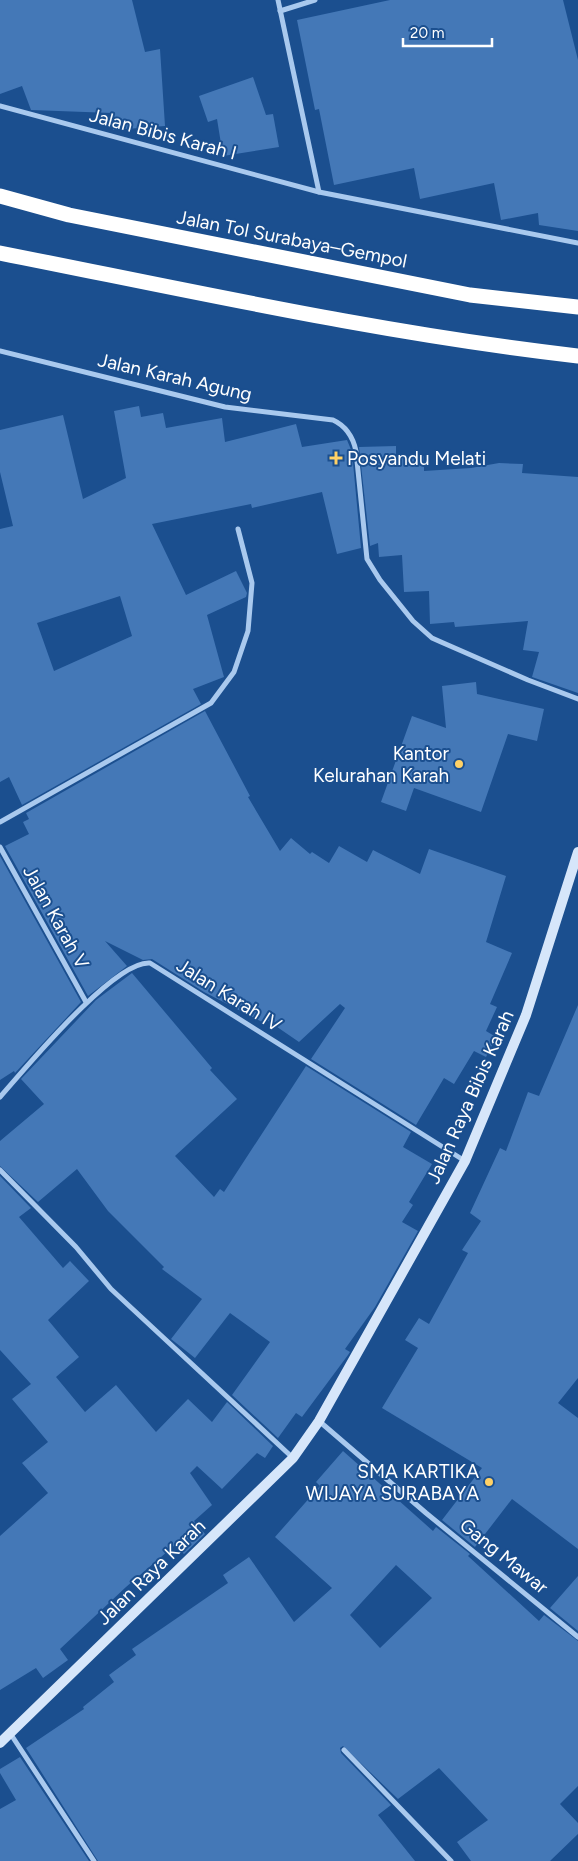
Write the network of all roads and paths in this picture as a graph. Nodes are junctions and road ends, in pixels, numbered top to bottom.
1 (278, 0) edge
2 (314, 0) edge
3 (280, 11) junction
4 (0, 106) edge
5 (319, 192) junction
6 (0, 196) edge
7 (578, 243) edge
8 (0, 253) edge
9 (578, 307) edge
10 (0, 351) edge
11 (578, 356) edge
12 (238, 529) dead end
13 (578, 699) edge
14 (0, 822) edge
15 (0, 847) edge
16 (578, 852) edge
17 (86, 1002) junction
18 (0, 1097) edge
19 (465, 1161) junction
20 (0, 1170) edge
21 (319, 1421) junction
22 (293, 1458) junction
23 (578, 1636) edge
24 (10, 1733) junction
25 (0, 1743) edge
26 (344, 1750) dead end
27 (94, 1861) edge
28 (451, 1861) edge

1 - 3 street
2 - 3 street
3 - 5 street
4 - 5 street, Jalan Bibis Karah I
5 - 7 street, Jalan Bibis Karah I
6 - 9 highway, Jalan Tol Surabaya–Gempol
8 - 11 highway
10 - 13 street, Jalan Karah Agung
12 - 14 street
15 - 17 street, Jalan Karah V
16 - 19 main road, Jalan Raya Bibis Karah
17 - 18 street, Jalan Karah IV
17 - 19 street, Jalan Karah IV
19 - 21 main road, Jalan Raya Bibis Karah
20 - 22 street
21 - 22 main road, Jalan Raya Karah
21 - 23 street, Gang Mawar
22 - 24 main road, Jalan Raya Karah
24 - 25 main road, Jalan Raya Karah
24 - 27 street
26 - 28 street

